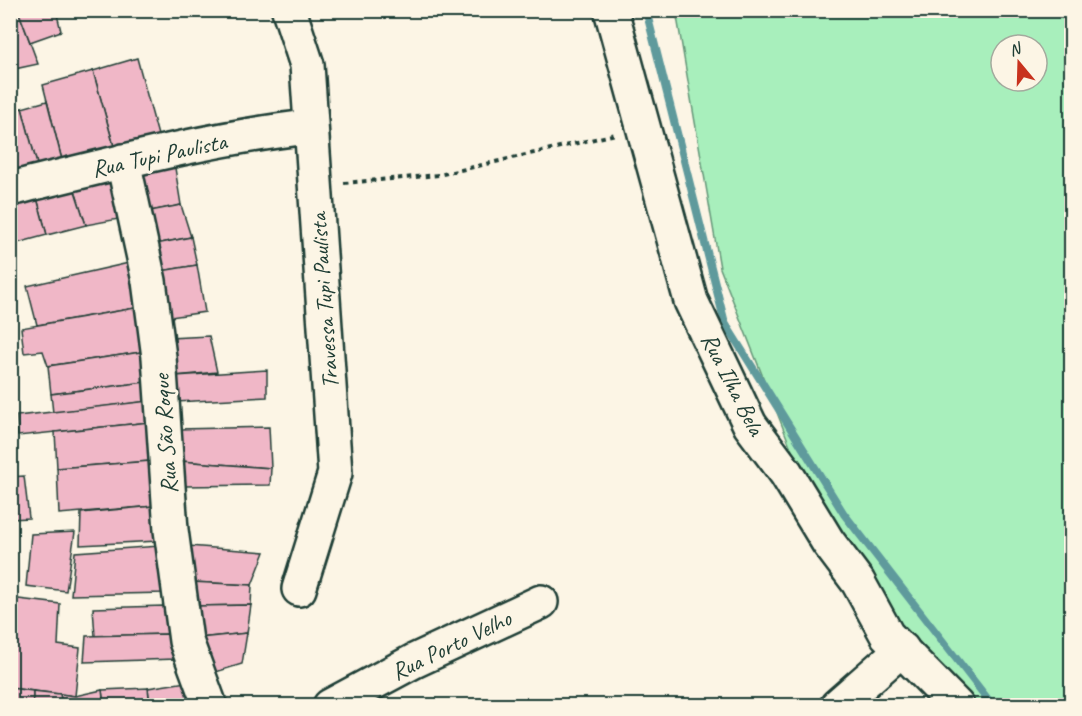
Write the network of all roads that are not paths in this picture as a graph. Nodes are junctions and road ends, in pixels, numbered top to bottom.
1 (289, 10) edge
2 (611, 10) edge
3 (309, 127) junction
4 (123, 161) junction
5 (10, 189) edge
6 (298, 590) dead end
7 (542, 602) dead end
8 (902, 649) junction
9 (210, 705) edge
10 (330, 705) edge
11 (837, 705) edge
12 (957, 705) edge

1 - 3 street, Travessa Tupi Paulista
2 - 8 street, Rua Ilha Bela
3 - 4 street, Rua Tupi Paulista
3 - 6 street, Travessa Tupi Paulista
4 - 5 street, Rua Tupi Paulista
4 - 9 street, Rua São Roque
7 - 10 street, Rua Porto Velho
8 - 11 street
8 - 12 street, Rua Ilha Bela

